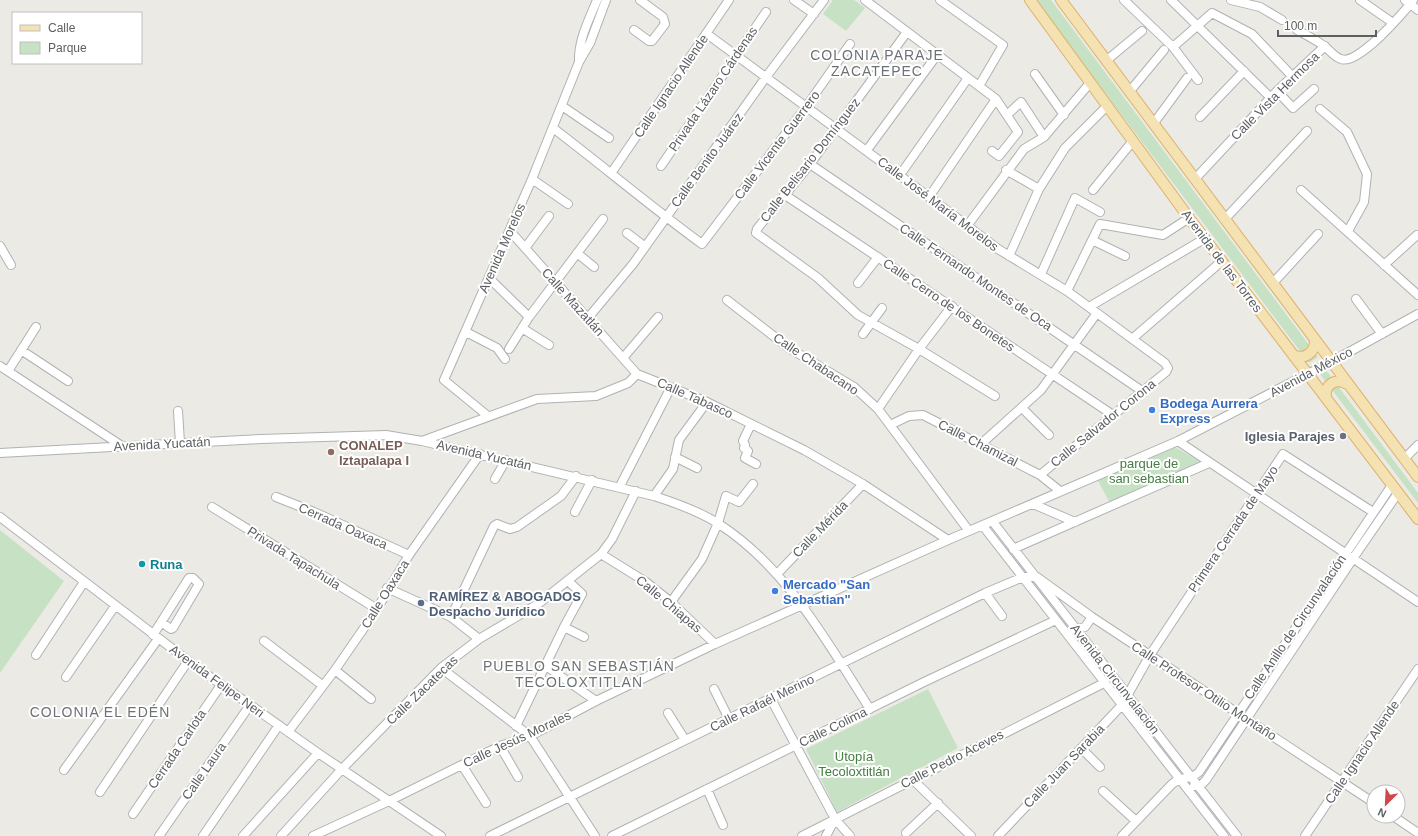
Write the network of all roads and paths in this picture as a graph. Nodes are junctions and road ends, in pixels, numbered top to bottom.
1 (597, 0) edge
2 (606, 0) edge
3 (640, 0) edge
4 (729, 0) edge
5 (794, 0) edge
6 (824, 0) edge
7 (865, 0) edge
8 (940, 0) edge
9 (1030, 0) edge
10 (1061, 0) edge
11 (1124, 0) edge
12 (1171, 0) edge
13 (1231, 0) edge
14 (1360, 0) edge
15 (1410, 1) edge
16 (1418, 10) edge
17 (766, 12) dead end
18 (814, 14) junction
19 (1282, 20) dead end
20 (588, 23) junction
21 (1393, 23) junction
22 (597, 26) junction
23 (1199, 26) junction
24 (634, 30) dead end
25 (1298, 30) dead end
26 (1142, 31) dead end
27 (907, 32) junction
28 (707, 34) junction
29 (850, 44) dead end
30 (1325, 46) junction
31 (1173, 47) junction
32 (1164, 50) dead end
33 (735, 55) junction
34 (937, 55) junction
35 (1107, 60) junction
36 (580, 62) junction
37 (1244, 71) junction
38 (1035, 74) dead end
39 (1292, 76) junction
40 (766, 77) junction
41 (968, 78) junction
42 (1187, 78) dead end
43 (1198, 80) dead end
44 (1090, 82) junction
45 (979, 86) junction
46 (1314, 89) dead end
47 (1130, 91) junction
48 (1277, 91) junction
49 (1271, 98) junction
50 (996, 99) junction
51 (562, 106) junction
52 (1107, 106) junction
53 (806, 107) junction
54 (1320, 109) dead end
55 (1008, 114) junction
56 (1064, 115) junction
57 (1200, 117) dead end
58 (1154, 123) junction
59 (554, 128) junction
60 (835, 128) junction
61 (1307, 131) dead end
62 (1044, 137) junction
63 (609, 138) dead end
64 (1132, 142) junction
65 (866, 150) junction
66 (992, 151) dead end
67 (810, 164) junction
68 (661, 166) dead end
69 (1006, 170) junction
70 (612, 172) junction
71 (900, 175) junction
72 (1195, 178) junction
73 (532, 179) junction
74 (1039, 189) junction
75 (1093, 190) dead end
76 (1302, 190) dead end
77 (785, 195) junction
78 (929, 197) junction
79 (568, 204) dead end
80 (1100, 212) dead end
81 (549, 216) dead end
82 (666, 218) junction
83 (1189, 218) junction
84 (603, 219) dead end
85 (1225, 219) junction
86 (967, 226) junction
87 (510, 230) junction
88 (1348, 231) junction
89 (627, 233) dead end
90 (1318, 234) dead end
91 (1417, 236) edge
92 (1204, 239) junction
93 (1092, 240) junction
94 (0, 246) edge
95 (644, 246) junction
96 (525, 248) junction
97 (577, 253) junction
98 (1009, 256) junction
99 (1125, 256) dead end
100 (878, 257) junction
101 (1222, 261) junction
102 (11, 265) dead end
103 (1384, 265) junction
104 (594, 267) dead end
105 (1041, 274) junction
106 (489, 278) junction
107 (555, 282) junction
108 (858, 283) dead end
109 (1273, 283) junction
110 (1067, 291) junction
111 (1418, 296) edge
112 (728, 300) dead end
113 (1356, 300) dead end
114 (952, 306) junction
115 (882, 308) dead end
116 (1089, 308) junction
117 (1097, 313) junction
118 (1418, 314) edge
119 (530, 316) junction
120 (658, 316) dead end
121 (588, 318) junction
122 (871, 323) junction
123 (36, 327) dead end
124 (522, 328) junction
125 (466, 332) junction
126 (863, 334) dead end
127 (1382, 334) junction
128 (1132, 339) junction
129 (1315, 340) junction
130 (549, 344) dead end
131 (1074, 344) junction
132 (510, 349) dead end
133 (919, 349) junction
134 (21, 350) junction
135 (1293, 354) junction
136 (623, 358) junction
137 (505, 359) dead end
138 (1332, 362) junction
139 (0, 366) edge
140 (8, 371) junction
141 (1166, 372) joint
142 (637, 374) junction
143 (1053, 374) junction
144 (1309, 374) junction
145 (68, 381) dead end
146 (1347, 384) junction
147 (672, 387) junction
148 (1142, 391) junction
149 (995, 396) dead end
150 (1326, 397) junction
151 (707, 402) junction
152 (1022, 408) junction
153 (878, 409) junction
154 (178, 411) dead end
155 (1113, 415) junction
156 (488, 416) junction
157 (751, 424) junction
158 (890, 425) junction
159 (1049, 435) dead end
160 (422, 441) junction
161 (1178, 441) junction
162 (180, 443) junction
163 (981, 444) junction
164 (1418, 445) edge
165 (122, 446) junction
166 (0, 453) edge
167 (480, 454) junction
168 (675, 457) junction
169 (1404, 459) junction
170 (506, 460) junction
171 (1209, 463) junction
172 (756, 464) dead end
173 (697, 468) dead end
174 (1040, 475) junction
175 (576, 476) junction
176 (1418, 478) edge
177 (495, 479) dead end
178 (592, 480) junction
179 (753, 484) dead end
180 (863, 484) junction
181 (1392, 485) junction
182 (620, 486) junction
183 (636, 491) junction
184 (1060, 492) junction
185 (1398, 493) junction
186 (1257, 495) junction
187 (654, 496) junction
188 (276, 497) dead end
189 (1033, 504) junction
190 (212, 507) dead end
191 (575, 512) dead end
192 (1373, 512) junction
193 (0, 517) edge
194 (1418, 519) edge
195 (993, 522) junction
196 (1075, 522) junction
197 (718, 524) junction
198 (983, 526) junction
199 (969, 531) junction
200 (948, 540) junction
201 (1013, 549) junction
202 (1345, 552) junction
203 (601, 554) junction
204 (409, 555) junction
205 (1354, 557) junction
206 (777, 574) junction
207 (1023, 577) junction
208 (1036, 577) junction
209 (568, 581) junction
210 (84, 582) junction
211 (387, 588) junction
212 (985, 593) junction
213 (671, 602) junction
214 (1418, 602) edge
215 (803, 605) junction
216 (115, 606) junction
217 (376, 609) junction
218 (1002, 616) dead end
219 (451, 617) junction
220 (1092, 617) junction
221 (1056, 620) junction
222 (161, 622) junction
223 (564, 627) junction
224 (1077, 628) junction
225 (1066, 632) junction
226 (155, 637) junction
227 (584, 637) dead end
228 (479, 639) junction
229 (264, 641) dead end
230 (715, 644) junction
231 (36, 655) dead end
232 (1150, 655) junction
233 (188, 661) junction
234 (841, 665) junction
235 (546, 666) junction
236 (441, 668) junction
237 (1418, 669) edge
238 (335, 670) junction
239 (66, 677) dead end
240 (1104, 683) junction
241 (221, 684) junction
242 (322, 686) junction
243 (714, 689) dead end
244 (1127, 694) junction
245 (371, 699) dead end
246 (771, 699) junction
247 (596, 701) junction
248 (250, 705) junction
249 (1122, 705) junction
250 (870, 709) junction
251 (668, 713) dead end
252 (1238, 714) junction
253 (1246, 719) junction
254 (729, 720) junction
255 (279, 725) junction
256 (516, 726) junction
257 (288, 732) junction
258 (530, 736) junction
259 (685, 740) junction
260 (797, 745) junction
261 (500, 746) junction
262 (1081, 748) junction
263 (318, 754) junction
264 (462, 765) junction
265 (1100, 766) dead end
266 (64, 770) dead end
267 (342, 770) junction
268 (518, 777) dead end
269 (1191, 777) junction
270 (1180, 778) junction
271 (912, 779) junction
272 (1342, 781) junction
273 (1198, 786) junction
274 (1187, 787) junction
275 (707, 789) junction
276 (100, 792) dead end
277 (1104, 792) dead end
278 (570, 797) junction
279 (1366, 798) edge
280 (389, 801) junction
281 (486, 803) dead end
282 (938, 803) junction
283 (133, 814) dead end
284 (835, 819) junction
285 (1136, 821) junction
286 (1405, 824) edge
287 (723, 825) dead end
288 (906, 833) dead end
289 (1418, 833) edge
290 (159, 836) edge
291 (203, 836) edge
292 (243, 836) edge
293 (282, 836) edge
294 (313, 836) edge
295 (441, 836) edge
296 (490, 836) edge
297 (595, 836) edge
298 (612, 836) edge
299 (802, 836) edge
300 (826, 836) edge
301 (850, 836) edge
302 (971, 836) edge
303 (998, 836) edge
304 (1122, 836) edge
305 (1224, 836) edge
306 (1236, 836) edge
307 (1305, 836) edge

1 - 20 street, Avenida Morelos
2 - 22 street, Avenida Morelos
3 - 24 street
4 - 28 street, Calle Ignacio Allende
5 - 18 street
6 - 18 street, Calle Benito Juárez
7 - 27 street
8 - 45 street
9 - 44 main road, Avenida de las Torres
10 - 35 main road, Avenida de las Torres
11 - 31 street
12 - 23 street
13 - 19 street
14 - 21 street
15 - 16 street
15 - 21 street, Calle Vista Hermosa
17 - 33 street, Privada Lázaro Cárdenas
18 - 40 street, Calle Benito Juárez
20 - 22 street
20 - 36 street, Avenida Morelos
21 - 30 street, Calle Vista Hermosa
22 - 36 street, Avenida Morelos
23 - 31 street
23 - 37 street
23 - 39 street
25 - 30 street
26 - 35 street
27 - 34 street
27 - 60 street, Calle Belisario Domínguez
28 - 33 street, Calle José María Morelos
28 - 70 street, Calle Ignacio Allende
29 - 53 street, Calle Vicente Guerrero
30 - 39 street, Calle Vista Hermosa
31 - 43 street
32 - 47 street
33 - 40 street, Calle José María Morelos
33 - 68 street, Privada Lázaro Cárdenas
34 - 41 street
34 - 65 street
35 - 47 main road, Avenida de las Torres
36 - 51 street, Avenida Morelos
37 - 49 street
37 - 57 street
38 - 56 street
39 - 48 street, Calle Vista Hermosa
40 - 53 street, Calle José María Morelos
40 - 82 street, Calle Benito Juárez
41 - 45 street
41 - 71 street
42 - 58 street
44 - 52 main road, Avenida de las Torres
44 - 56 street
45 - 50 street
46 - 48 street
47 - 58 main road, Avenida de las Torres
48 - 49 street, Calle Vista Hermosa
49 - 72 street, Calle Vista Hermosa
50 - 55 street
50 - 78 street
51 - 59 street, Avenida Morelos
51 - 63 street
52 - 64 main road, Avenida de las Torres
52 - 74 street
53 - 60 street, Calle José María Morelos
53 - 82 street, Calle Vicente Guerrero
54 - 88 street
55 - 62 street
55 - 66 street
56 - 62 street
58 - 72 main road, Avenida de las Torres
59 - 70 street
59 - 73 street, Avenida Morelos
60 - 65 street, Calle José María Morelos
60 - 67 street, Calle Belisario Domínguez
61 - 85 street
62 - 69 street
64 - 75 street
64 - 83 main road, Avenida de las Torres
65 - 71 street, Calle José María Morelos
67 - 77 street, Calle Belisario Domínguez
67 - 131 street, Calle Fernando Montes de Oca
69 - 74 street
69 - 86 street
70 - 82 street
71 - 78 street, Calle José María Morelos
72 - 85 main road, Avenida de las Torres
73 - 79 street
73 - 87 street, Avenida Morelos
74 - 98 street
76 - 88 street
77 - 100 street, Calle Cerro de los Bonetes
77 - 122 street, Calle Belisario Domínguez
78 - 86 street, Calle José María Morelos
80 - 105 street
81 - 96 street
82 - 95 street, Calle Benito Juárez
83 - 92 main road, Avenida de las Torres
83 - 93 street
84 - 97 street
85 - 109 main road, Avenida de las Torres
86 - 98 street, Calle José María Morelos
87 - 96 street, Calle Mazatlán
87 - 106 street, Avenida Morelos
88 - 103 street
89 - 95 street
90 - 109 street
91 - 103 street
92 - 101 main road, Avenida de las Torres
92 - 116 street
93 - 99 street
93 - 110 street
94 - 102 street
95 - 121 street, Calle Benito Juárez
96 - 107 street, Calle Mazatlán
97 - 104 street
97 - 107 street
98 - 105 street, Calle José María Morelos
100 - 108 street
100 - 114 street, Calle Cerro de los Bonetes
101 - 128 street
101 - 135 main road, Avenida de las Torres
103 - 111 street
105 - 110 street, Calle José María Morelos
106 - 119 street
106 - 125 street, Avenida Morelos
107 - 119 street
107 - 121 street, Calle Mazatlán
109 - 129 main road, Avenida de las Torres
110 - 116 street, Calle José María Morelos
112 - 153 street, Calle Chabacano
113 - 127 street
114 - 133 street
114 - 143 street, Calle Cerro de los Bonetes
115 - 122 street
116 - 117 street, Calle José María Morelos
117 - 128 street, Calle José María Morelos
117 - 131 street
118 - 127 street, Avenida México
119 - 124 street
120 - 136 street
121 - 136 street, Calle Mazatlán
122 - 126 street
122 - 133 street
123 - 134 street
124 - 130 street
124 - 132 street
125 - 137 street
125 - 156 street, Avenida Morelos
127 - 138 street, Avenida México
128 - 141 street, Calle José María Morelos
129 - 135 main road
129 - 138 main road, Avenida de las Torres
131 - 143 street
131 - 148 street, Calle Fernando Montes de Oca
133 - 149 street
133 - 153 street
134 - 140 street
134 - 145 street
135 - 144 main road, Avenida de las Torres
136 - 142 street, Calle Mazatlán
138 - 144 street, Avenida México
138 - 146 main road, Avenida de las Torres
139 - 140 street
140 - 165 street
141 - 148 street, Calle Salvador Corona
142 - 147 street, Calle Tabasco
142 - 156 street
143 - 152 street
143 - 155 street, Calle Cerro de los Bonetes
144 - 150 main road, Avenida de las Torres
144 - 161 street, Avenida México
146 - 150 main road
146 - 169 main road, Avenida de las Torres
147 - 151 street, Calle Tabasco
147 - 182 street
148 - 155 street, Calle Salvador Corona
150 - 181 main road, Avenida de las Torres
151 - 157 street, Calle Tabasco
151 - 168 street
152 - 159 street
152 - 163 street
153 - 158 street, Calle Chabacano
154 - 162 street
155 - 174 street, Calle Salvador Corona
156 - 160 street
157 - 172 street
157 - 180 street, Calle Tabasco
158 - 163 street, Calle Chamizal
158 - 199 street, Calle Chabacano
160 - 162 street, Avenida Yucatán
160 - 167 street, Avenida Yucatán
161 - 171 street
161 - 184 street, Avenida México
162 - 165 street, Avenida Yucatán
163 - 174 street, Calle Chamizal
164 - 169 street
165 - 166 street, Avenida Yucatán
167 - 170 street, Avenida Yucatán
167 - 204 street, Calle Oaxaca
168 - 173 street
168 - 187 street
169 - 176 main road, Avenida de las Torres
170 - 175 street, Avenida Yucatán
170 - 177 street
171 - 186 street
171 - 196 street
174 - 184 street, Calle Chamizal
175 - 178 street, Avenida Yucatán
175 - 219 street
178 - 182 street, Avenida Yucatán
178 - 191 street
179 - 197 street
180 - 200 street, Calle Tabasco
180 - 206 street, Calle Mérida
181 - 185 main road, Avenida de las Torres
181 - 192 street, Calle Anillo de Circunvalación
182 - 183 street, Avenida Yucatán
183 - 187 street, Avenida Yucatán
183 - 203 street, Calle Zacatecas
184 - 189 street, Avenida México
185 - 194 main road, Avenida de las Torres
185 - 205 street, Calle Anillo de Circunvalación
186 - 192 street, Primera Cerrada de Mayo
186 - 202 street
186 - 232 street, Primera Cerrada de Mayo
187 - 197 street, Avenida Yucatán
188 - 204 street, Cerrada Oaxaca
189 - 195 street, Avenida México
189 - 196 street
190 - 217 street, Privada Tapachula
192 - 202 street, Calle Anillo de Circunvalación
193 - 210 street, Avenida Felipe Neri
195 - 198 street, Avenida México
195 - 201 street, Avenida Circunvalación
196 - 201 street
197 - 206 street, Avenida Yucatán
197 - 213 street
198 - 199 street, Calle Jesús Morales
198 - 207 street, Avenida Circunvalación
199 - 200 street, Calle Jesús Morales
200 - 215 street, Calle Jesús Morales
201 - 208 street, Avenida Circunvalación
202 - 205 street
202 - 252 street, Calle Anillo de Circunvalación
203 - 209 street, Calle Zacatecas
203 - 213 street, Calle Chiapas
204 - 211 street, Calle Oaxaca
205 - 214 street
205 - 253 street, Calle Anillo de Circunvalación
206 - 215 street, Avenida Yucatán
207 - 208 street, Calle Rafaél Merino
207 - 212 street, Calle Rafaél Merino
207 - 221 street, Avenida Circunvalación
208 - 220 street, Calle Profesor Otilio Montaño
208 - 224 street, Avenida Circunvalación
209 - 223 street
209 - 228 street, Calle Zacatecas
210 - 216 street, Avenida Felipe Neri
210 - 231 street
211 - 217 street, Calle Oaxaca
211 - 219 street
212 - 218 street
212 - 234 street, Calle Rafaél Merino
213 - 230 street, Calle Chiapas
215 - 230 street, Calle Jesús Morales
215 - 234 street, Avenida Yucatán
216 - 226 street, Avenida Felipe Neri
216 - 239 street
217 - 238 street, Calle Oaxaca
219 - 228 street
220 - 224 street
220 - 232 street, Calle Profesor Otilio Montaño
221 - 225 street, Avenida Circunvalación
221 - 250 street, Calle Colima
222 - 222 street
222 - 226 street
223 - 227 street
223 - 235 street
224 - 225 street
224 - 244 street, Avenida Circunvalación
225 - 240 street, Avenida Circunvalación
226 - 233 street, Avenida Felipe Neri
226 - 266 street
228 - 236 street, Calle Zacatecas
229 - 242 street
230 - 247 street, Calle Jesús Morales
232 - 244 street, Primera Cerrada de Mayo
232 - 252 street, Calle Profesor Otilio Montaño
233 - 241 street, Avenida Felipe Neri
233 - 276 street
234 - 246 street, Calle Rafaél Merino
234 - 250 street, Avenida Yucatán
235 - 247 street
235 - 256 street
236 - 256 street
236 - 267 street, Calle Zacatecas
237 - 272 street, Calle Ignacio Allende
238 - 242 street, Calle Oaxaca
238 - 245 street
240 - 249 street, Avenida Circunvalación
240 - 271 street, Calle Pedro Aceves
241 - 248 street, Avenida Felipe Neri
241 - 283 street, Cerrada Carlota
242 - 257 street, Calle Oaxaca
243 - 254 street
244 - 249 street, Calle Juan Sarabia
244 - 269 street, Avenida Circunvalación
246 - 254 street, Calle Rafaél Merino
246 - 260 street
247 - 258 street, Calle Jesús Morales
248 - 255 street, Avenida Felipe Neri
248 - 290 street, Calle Laura
249 - 262 street, Calle Juan Sarabia
249 - 270 street, Avenida Circunvalación
250 - 260 street, Calle Colima
251 - 259 street
252 - 253 street, Calle Profesor Otilio Montaño
252 - 269 street, Calle Anillo de Circunvalación
253 - 272 street, Calle Profesor Otilio Montaño
253 - 273 street, Calle Anillo de Circunvalación
254 - 259 street, Calle Rafaél Merino
255 - 257 street, Avenida Felipe Neri
255 - 291 street
256 - 258 street
257 - 263 street, Avenida Felipe Neri
258 - 261 street, Calle Jesús Morales
258 - 278 street
259 - 278 street, Calle Rafaél Merino
260 - 275 street, Calle Colima
260 - 284 street
261 - 264 street, Calle Jesús Morales
261 - 268 street
262 - 265 street
262 - 303 street, Calle Juan Sarabia
263 - 267 street, Avenida Felipe Neri
263 - 292 street
264 - 280 street, Calle Jesús Morales
264 - 281 street
267 - 280 street, Avenida Felipe Neri
267 - 293 street, Calle Zacatecas
269 - 270 street
269 - 273 street, Avenida Circunvalación
270 - 274 street, Avenida Circunvalación
270 - 285 street
271 - 282 street
271 - 284 street, Calle Pedro Aceves
272 - 279 street, Calle Profesor Otilio Montaño
272 - 307 street, Calle Ignacio Allende
273 - 274 street
273 - 306 street, Avenida Circunvalación
274 - 305 street, Avenida Circunvalación
275 - 287 street
275 - 298 street, Calle Colima
277 - 285 street
278 - 296 street, Calle Rafaél Merino
278 - 297 street
280 - 294 street, Calle Jesús Morales
280 - 295 street, Avenida Felipe Neri
282 - 288 street
282 - 302 street
284 - 299 street, Calle Pedro Aceves
284 - 300 street
284 - 301 street
285 - 304 street
286 - 289 street

